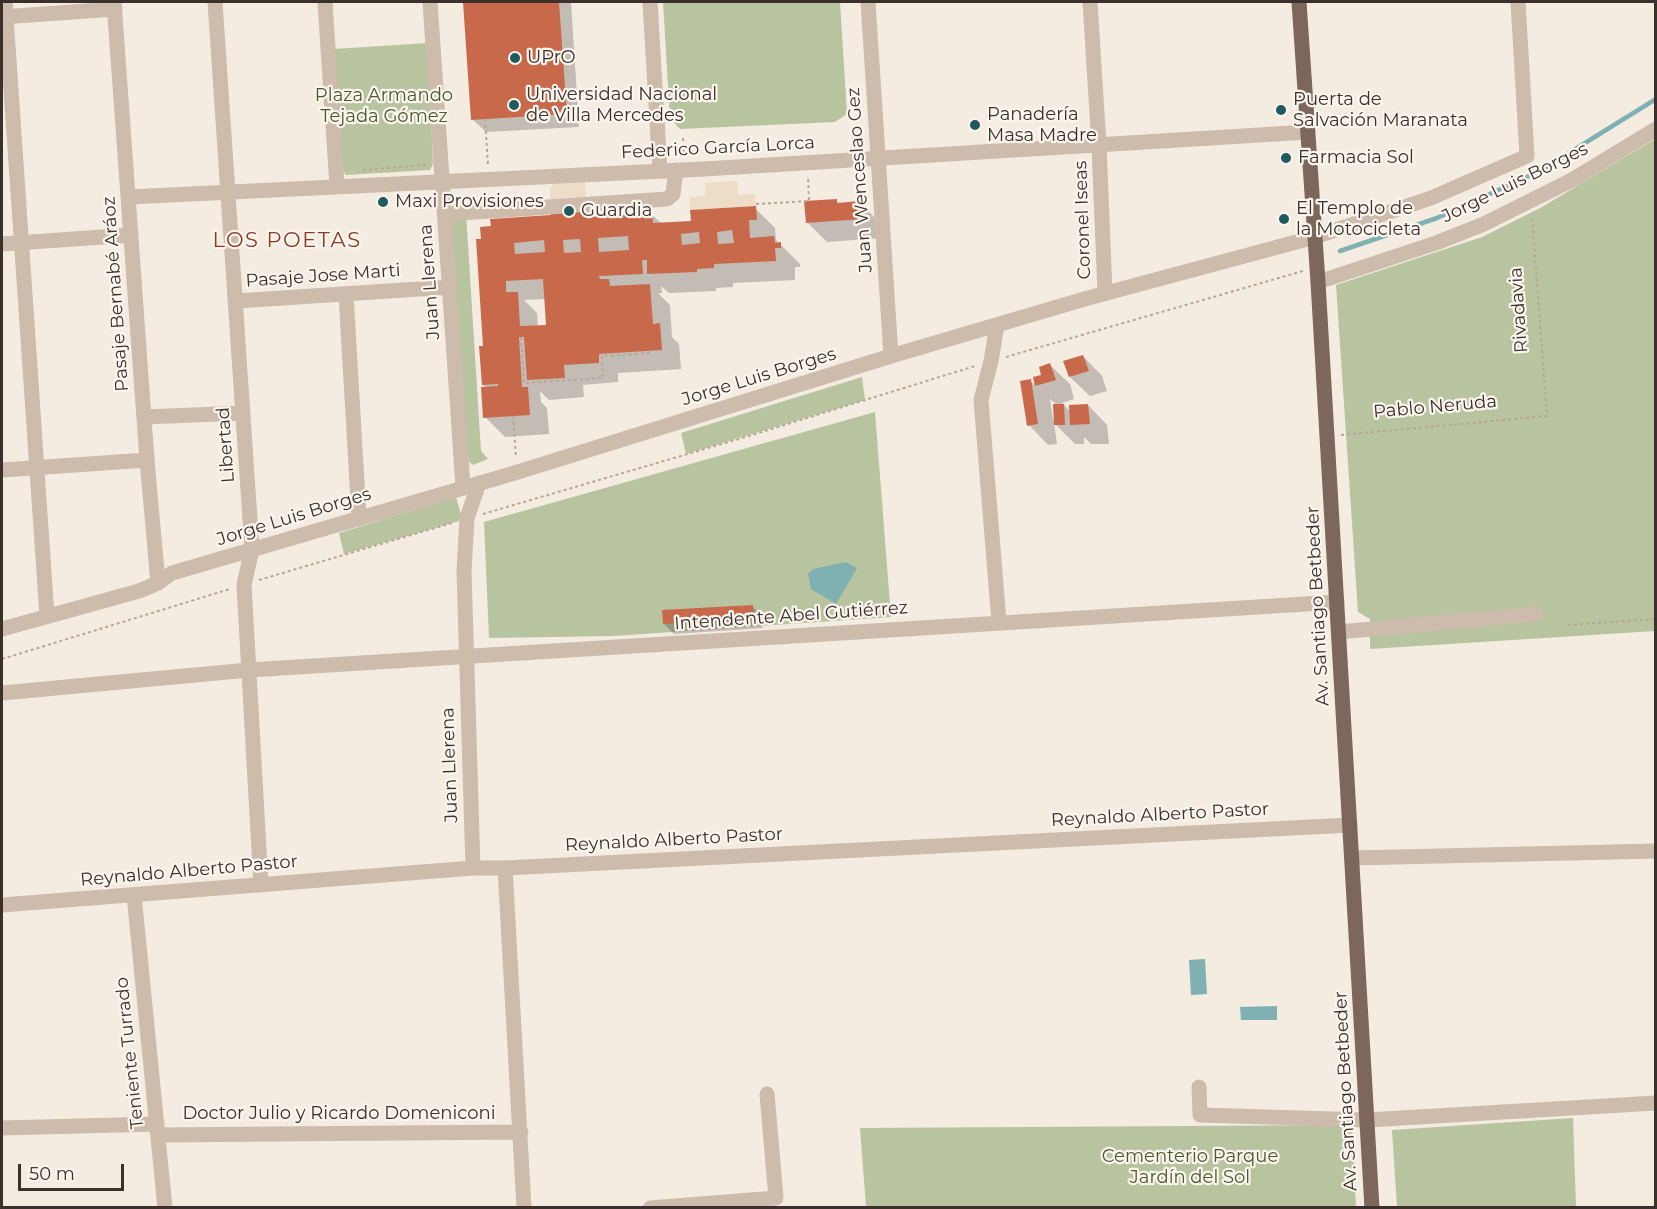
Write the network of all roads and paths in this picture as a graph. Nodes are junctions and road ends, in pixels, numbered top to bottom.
1 (215, 2) edge
2 (325, 2) edge
3 (430, 2) edge
4 (650, 2) edge
5 (868, 2) edge
6 (1090, 2) edge
7 (1299, 2) edge
8 (1518, 2) edge
9 (115, 5) edge
10 (4, 12) edge
11 (485, 119) dead end
12 (1656, 129) edge
13 (8, 132) edge
14 (1308, 132) junction
15 (684, 138) dead end
16 (1100, 145) junction
17 (879, 159) junction
18 (807, 163) junction
19 (430, 165) dead end
20 (356, 170) dead end
21 (681, 170) junction
22 (660, 171) junction
23 (490, 178) junction
24 (443, 180) junction
25 (337, 186) junction
26 (228, 192) junction
27 (129, 197) junction
28 (1531, 201) junction
29 (756, 204) dead end
30 (445, 214) junction
31 (131, 235) junction
32 (1315, 237) junction
33 (22, 242) junction
34 (2, 243) edge
35 (1318, 276) junction
36 (450, 286) junction
37 (1105, 293) junction
38 (346, 294) junction
39 (236, 301) junction
40 (997, 325) junction
41 (521, 337) dead end
42 (650, 351) dead end
43 (891, 356) junction
44 (991, 361) junction
45 (243, 413) junction
46 (513, 416) dead end
47 (1547, 416) joint
48 (144, 417) junction
49 (1327, 436) junction
50 (147, 460) junction
51 (516, 460) dead end
52 (38, 467) junction
53 (2, 470) edge
54 (478, 483) junction
55 (463, 487) junction
56 (359, 517) junction
57 (467, 518) junction
58 (252, 549) junction
59 (158, 583) junction
60 (244, 585) junction
61 (1337, 602) junction
62 (1536, 614) dead end
63 (47, 616) junction
64 (1656, 619) edge
65 (999, 622) junction
66 (1568, 625) dead end
67 (2, 629) edge
68 (1339, 632) junction
69 (465, 655) junction
70 (2, 659) edge
71 (249, 670) junction
72 (2, 693) edge
73 (1350, 825) junction
74 (1656, 851) edge
75 (1352, 858) junction
76 (473, 868) junction
77 (505, 868) junction
78 (261, 885) junction
79 (134, 895) junction
80 (2, 905) edge
81 (1199, 1087) dead end
82 (767, 1094) dead end
83 (1656, 1103) edge
84 (1367, 1120) junction
85 (2, 1128) edge
86 (157, 1129) junction
87 (521, 1132) junction
88 (165, 1208) edge
89 (524, 1208) edge
90 (650, 1208) edge
91 (1372, 1208) edge

1 - 26 street, Libertad
2 - 25 street
3 - 24 street, Juan Llerena
4 - 22 street
5 - 17 street, Juan Wenceslao Gez
6 - 16 street, Coronel Iseas
7 - 14 main road, Av. Santiago Betbeder
8 - 32 street, Jorge Luis Borges
9 - 10 street
9 - 27 street, Pasaje Bernabé Aráoz
10 - 13 street
11 - 23 path
12 - 28 street, Jorge Luis Borges
13 - 33 street
14 - 16 street, Federico García Lorca
14 - 32 main road, Av. Santiago Betbeder
15 - 21 path
16 - 17 street, Federico García Lorca
16 - 37 street, Coronel Iseas
17 - 18 street, Federico García Lorca
17 - 43 street, Juan Wenceslao Gez
18 - 21 street, Federico García Lorca
18 - 29 path
19 - 20 path
21 - 22 street, Federico García Lorca
21 - 30 street
22 - 23 street, Federico García Lorca
23 - 24 street, Federico García Lorca
24 - 25 street, Federico García Lorca
24 - 30 street, Juan Llerena
25 - 26 street, Federico García Lorca
26 - 27 street, Federico García Lorca
26 - 39 street, Libertad
27 - 31 street, Pasaje Bernabé Aráoz
28 - 35 street, Jorge Luis Borges
28 - 47 path, Rivadavia
30 - 36 street, Juan Llerena
31 - 33 street
31 - 48 street, Pasaje Bernabé Aráoz
32 - 35 main road, Av. Santiago Betbeder
32 - 37 street, Jorge Luis Borges
33 - 34 street
33 - 52 street
35 - 44 path
35 - 49 main road, Av. Santiago Betbeder
36 - 38 street, Pasaje Jose Marti
36 - 55 street, Juan Llerena
37 - 40 street, Jorge Luis Borges
38 - 39 street, Pasaje Jose Marti
38 - 56 street
39 - 45 street, Libertad
40 - 43 street, Jorge Luis Borges
40 - 44 street
41 - 42 path
43 - 54 street, Jorge Luis Borges
44 - 57 path
44 - 65 street
45 - 48 street
45 - 58 street, Libertad
46 - 51 path
47 - 49 path, Pablo Neruda
48 - 50 street, Pasaje Bernabé Aráoz
49 - 61 main road, Av. Santiago Betbeder
50 - 52 street
50 - 59 street, Pasaje Bernabé Aráoz
52 - 53 street
52 - 63 street
54 - 55 street, Jorge Luis Borges
54 - 57 street, Juan Llerena
55 - 56 street, Jorge Luis Borges
56 - 58 street, Jorge Luis Borges
57 - 60 path
57 - 69 street, Juan Llerena
58 - 59 street, Jorge Luis Borges
58 - 60 street, Libertad
59 - 63 street, Jorge Luis Borges
60 - 70 path
60 - 71 street, Libertad
61 - 65 street, Intendente Abel Gutiérrez
61 - 68 main road, Av. Santiago Betbeder
62 - 68 street
63 - 67 street, Jorge Luis Borges
64 - 66 path
65 - 69 street, Intendente Abel Gutiérrez
68 - 73 main road, Av. Santiago Betbeder
69 - 71 street, Intendente Abel Gutiérrez
69 - 76 street, Juan Llerena
71 - 72 street, Intendente Abel Gutiérrez
71 - 78 street, Libertad
73 - 75 main road, Av. Santiago Betbeder
73 - 77 street, Reynaldo Alberto Pastor
74 - 75 street
75 - 84 main road, Av. Santiago Betbeder
76 - 77 street, Reynaldo Alberto Pastor
76 - 78 street, Reynaldo Alberto Pastor
77 - 87 street
78 - 79 street, Reynaldo Alberto Pastor
79 - 80 street, Reynaldo Alberto Pastor
79 - 86 street, Teniente Turrado
81 - 84 street
82 - 90 street
83 - 84 street
84 - 91 main road, Av. Santiago Betbeder
85 - 86 street, Doctor Julio y Ricardo Domeniconi
86 - 87 street, Doctor Julio y Ricardo Domeniconi
86 - 88 street, Teniente Turrado
87 - 89 street

